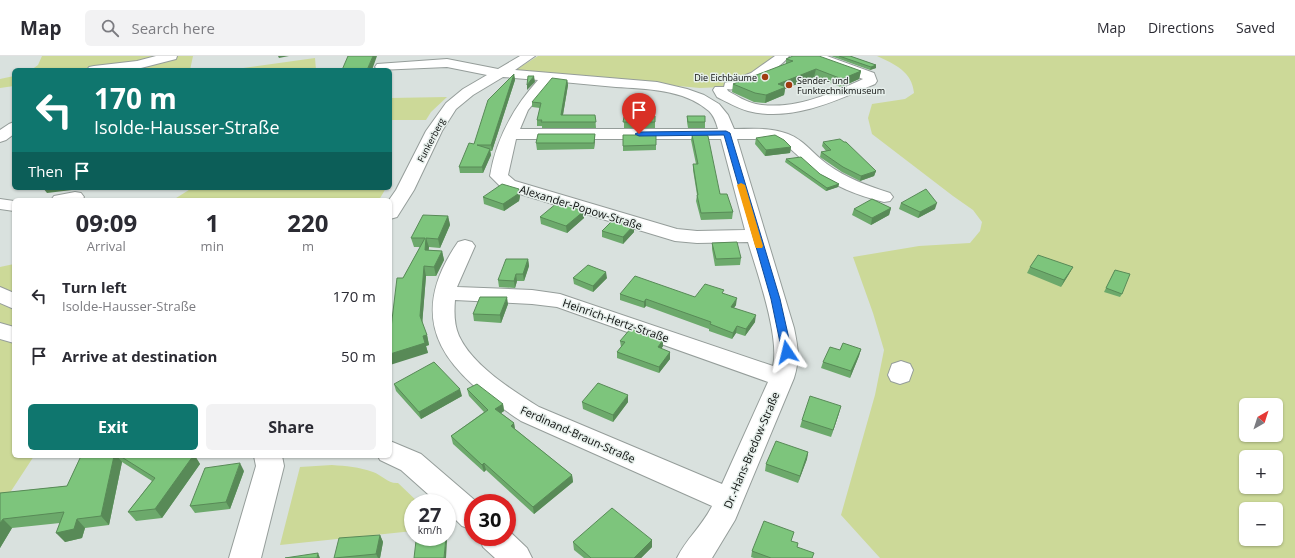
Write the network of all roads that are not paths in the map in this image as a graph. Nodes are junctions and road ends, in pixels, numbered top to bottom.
1 (113, 56) edge
2 (171, 56) edge
3 (529, 56) edge
4 (783, 56) edge
5 (815, 56) edge
6 (382, 67) dead end
7 (97, 68) edge
8 (111, 68) edge
9 (501, 72) junction
10 (549, 76) junction
11 (829, 86) edge
12 (720, 90) junction
13 (682, 92) junction
14 (843, 93) junction
15 (12, 128) edge
16 (726, 133) junction
17 (511, 134) junction
18 (0, 137) edge
19 (884, 197) dead end
20 (0, 204) edge
21 (12, 206) edge
22 (392, 210) edge
23 (756, 236) junction
24 (465, 246) dead end
25 (445, 293) junction
26 (0, 294) edge
27 (12, 301) edge
28 (0, 331) edge
29 (12, 334) edge
30 (782, 378) junction
31 (392, 453) edge
32 (268, 458) edge
33 (729, 500) junction
34 (464, 509) edge
35 (503, 546) edge
36 (245, 558) edge
37 (516, 558) edge
38 (693, 558) edge

1 - 7 street
2 - 8 street
3 - 9 street, Funkerberg
4 - 12 street
5 - 14 street
6 - 9 street, Dr.-Hans-Bredow-Straße
9 - 10 street, Dr.-Hans-Bredow-Straße
9 - 22 street, Funkerberg
10 - 13 street, Dr.-Hans-Bredow-Straße
10 - 17 street, Alexander-Popow-Straße
11 - 14 street
12 - 13 street
12 - 14 street
13 - 16 street, Dr.-Hans-Bredow-Straße
15 - 18 street
16 - 17 street
16 - 19 street
16 - 23 street, Dr.-Hans-Bredow-Straße
17 - 23 street, Alexander-Popow-Straße
20 - 21 street
23 - 30 street, Dr.-Hans-Bredow-Straße
24 - 25 street, Ferdinand-Braun-Straße
25 - 30 street, Heinrich-Hertz-Straße
25 - 33 street, Ferdinand-Braun-Straße
26 - 27 street
28 - 29 street
30 - 33 street, Dr.-Hans-Bredow-Straße
31 - 34 street
32 - 36 street
33 - 38 street, Dr.-Hans-Bredow-Straße
35 - 37 street

